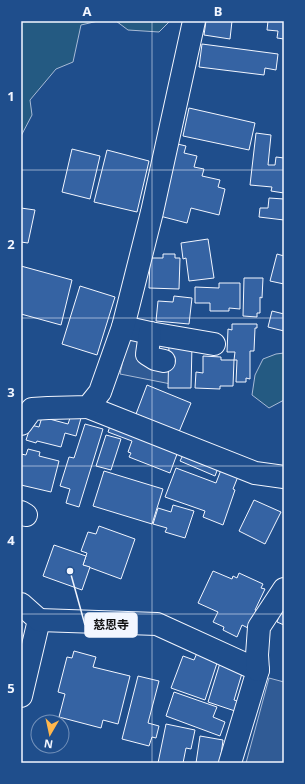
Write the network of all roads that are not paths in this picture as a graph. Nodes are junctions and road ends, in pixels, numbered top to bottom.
1 (194, 21) edge
2 (123, 327) junction
3 (150, 333) junction
4 (214, 344) dead end
5 (164, 361) dead end
6 (88, 408) junction
7 (21, 424) edge
8 (284, 477) edge
9 (284, 589) edge
10 (21, 604) edge
11 (39, 620) junction
12 (258, 670) junction
13 (21, 696) edge
14 (230, 763) edge

1 - 2 street
2 - 3 street
2 - 6 street
3 - 4 street
3 - 5 street
6 - 7 street
6 - 8 street
9 - 12 street
10 - 11 street
11 - 12 street
11 - 13 street
12 - 14 street

